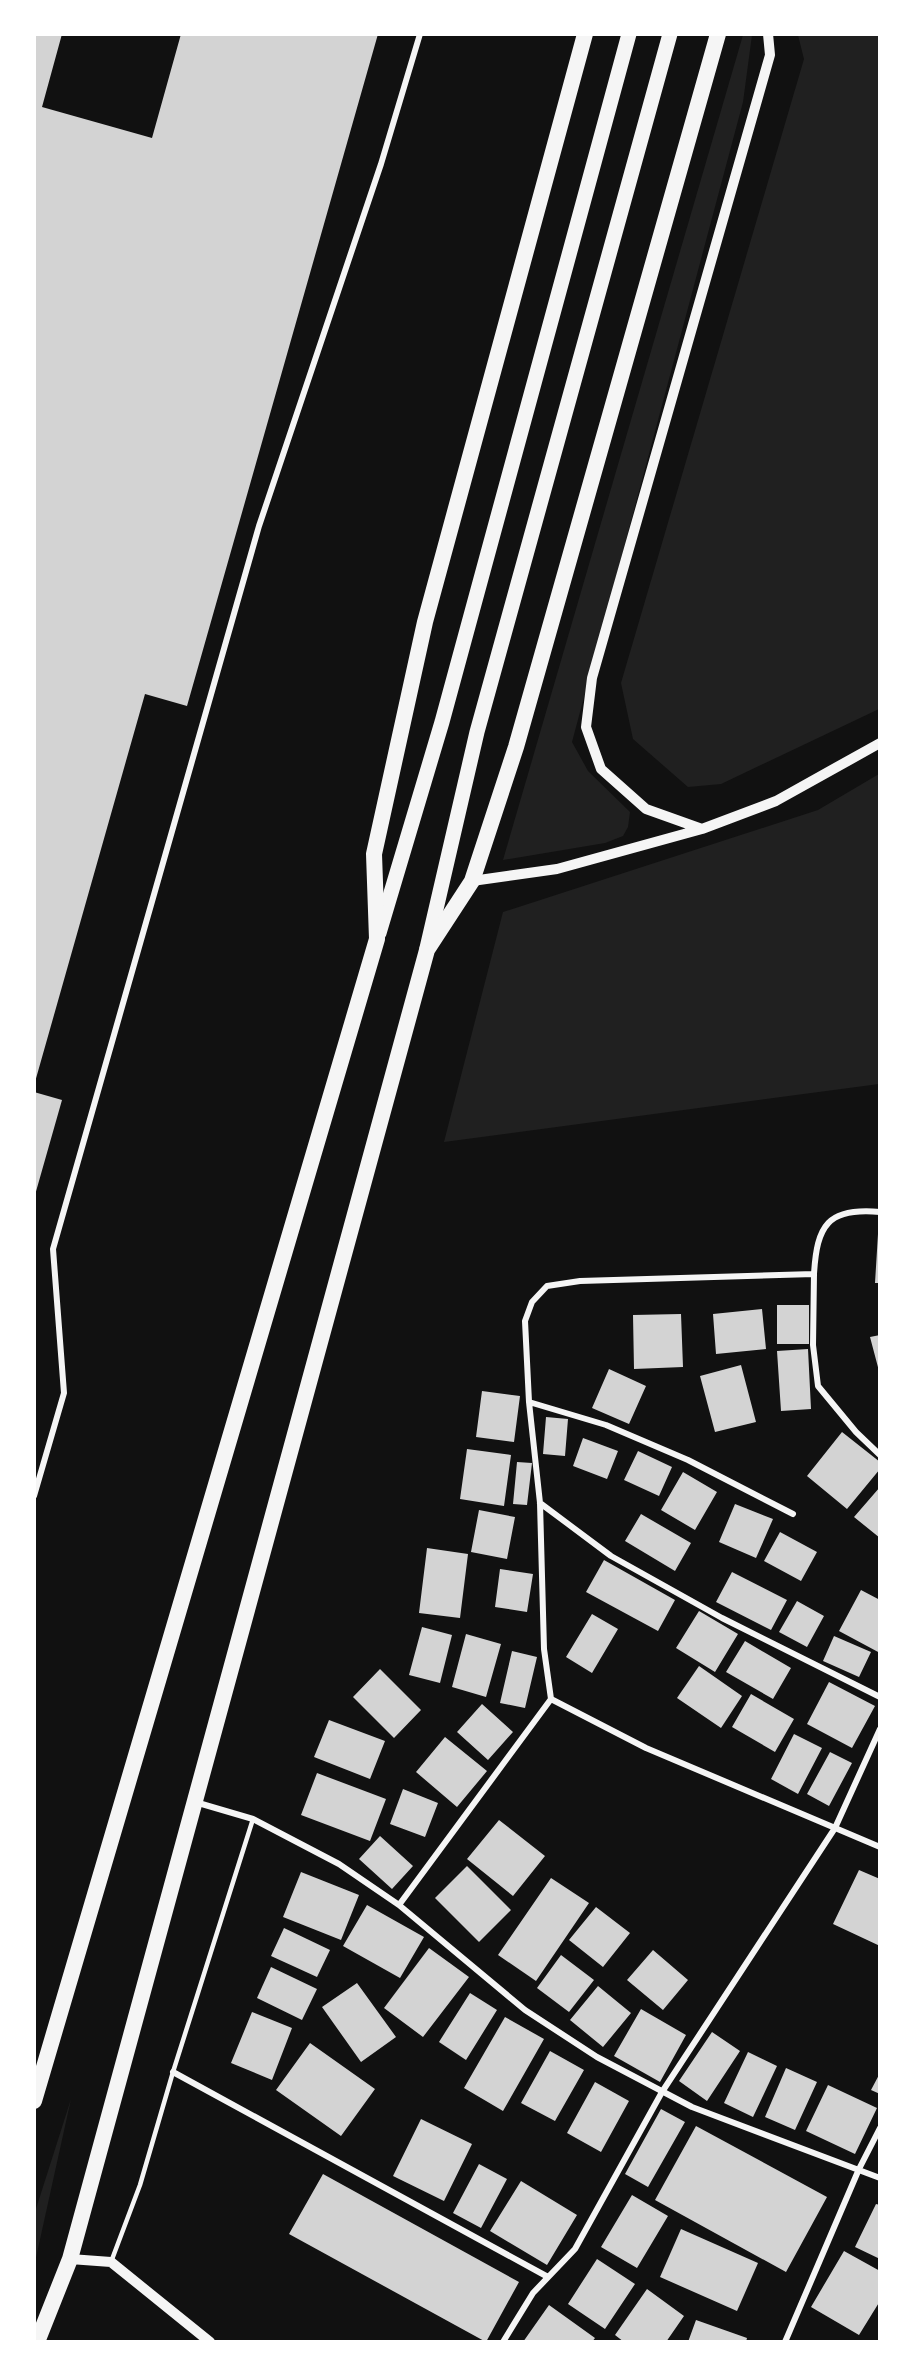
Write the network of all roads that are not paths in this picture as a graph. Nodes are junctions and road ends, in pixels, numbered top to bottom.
1 (420, 34) edge
2 (585, 34) edge
3 (629, 34) edge
4 (670, 34) edge
5 (718, 34) edge
6 (768, 34) edge
7 (879, 743) edge
8 (702, 829) junction
9 (472, 881) junction
10 (377, 939) junction
11 (427, 950) junction
12 (879, 1212) edge
13 (814, 1274) junction
14 (529, 1402) junction
15 (879, 1455) edge
16 (34, 1496) edge
17 (540, 1503) junction
18 (793, 1514) dead end
19 (879, 1696) edge
20 (551, 1699) junction
21 (879, 1729) edge
22 (194, 1801) junction
23 (253, 1819) junction
24 (835, 1828) junction
25 (879, 1847) edge
26 (399, 1905) junction
27 (173, 2072) junction
28 (662, 2092) junction
29 (34, 2101) edge
30 (879, 2128) edge
31 (859, 2169) junction
32 (879, 2178) edge
33 (70, 2259) junction
34 (111, 2262) junction
35 (548, 2277) junction
36 (38, 2342) edge
37 (210, 2342) edge
38 (503, 2342) edge
39 (785, 2342) edge

1 - 16 street
2 - 10 highway
3 - 10 main road
4 - 11 main road
5 - 9 highway
6 - 8 street
7 - 8 street
8 - 9 street
9 - 11 highway
10 - 29 highway
11 - 22 highway
12 - 13 street
13 - 14 street
13 - 15 street
14 - 17 street
14 - 18 street
17 - 19 street
17 - 20 street
20 - 24 street
20 - 26 street
21 - 24 street
22 - 23 street
22 - 33 highway
23 - 26 street
23 - 27 lane
24 - 25 street
24 - 28 street
26 - 28 street
27 - 34 lane
27 - 35 street
28 - 31 street
28 - 35 street
30 - 31 street
31 - 32 street
31 - 39 street
33 - 34 street
33 - 36 highway
34 - 37 street
35 - 38 street

